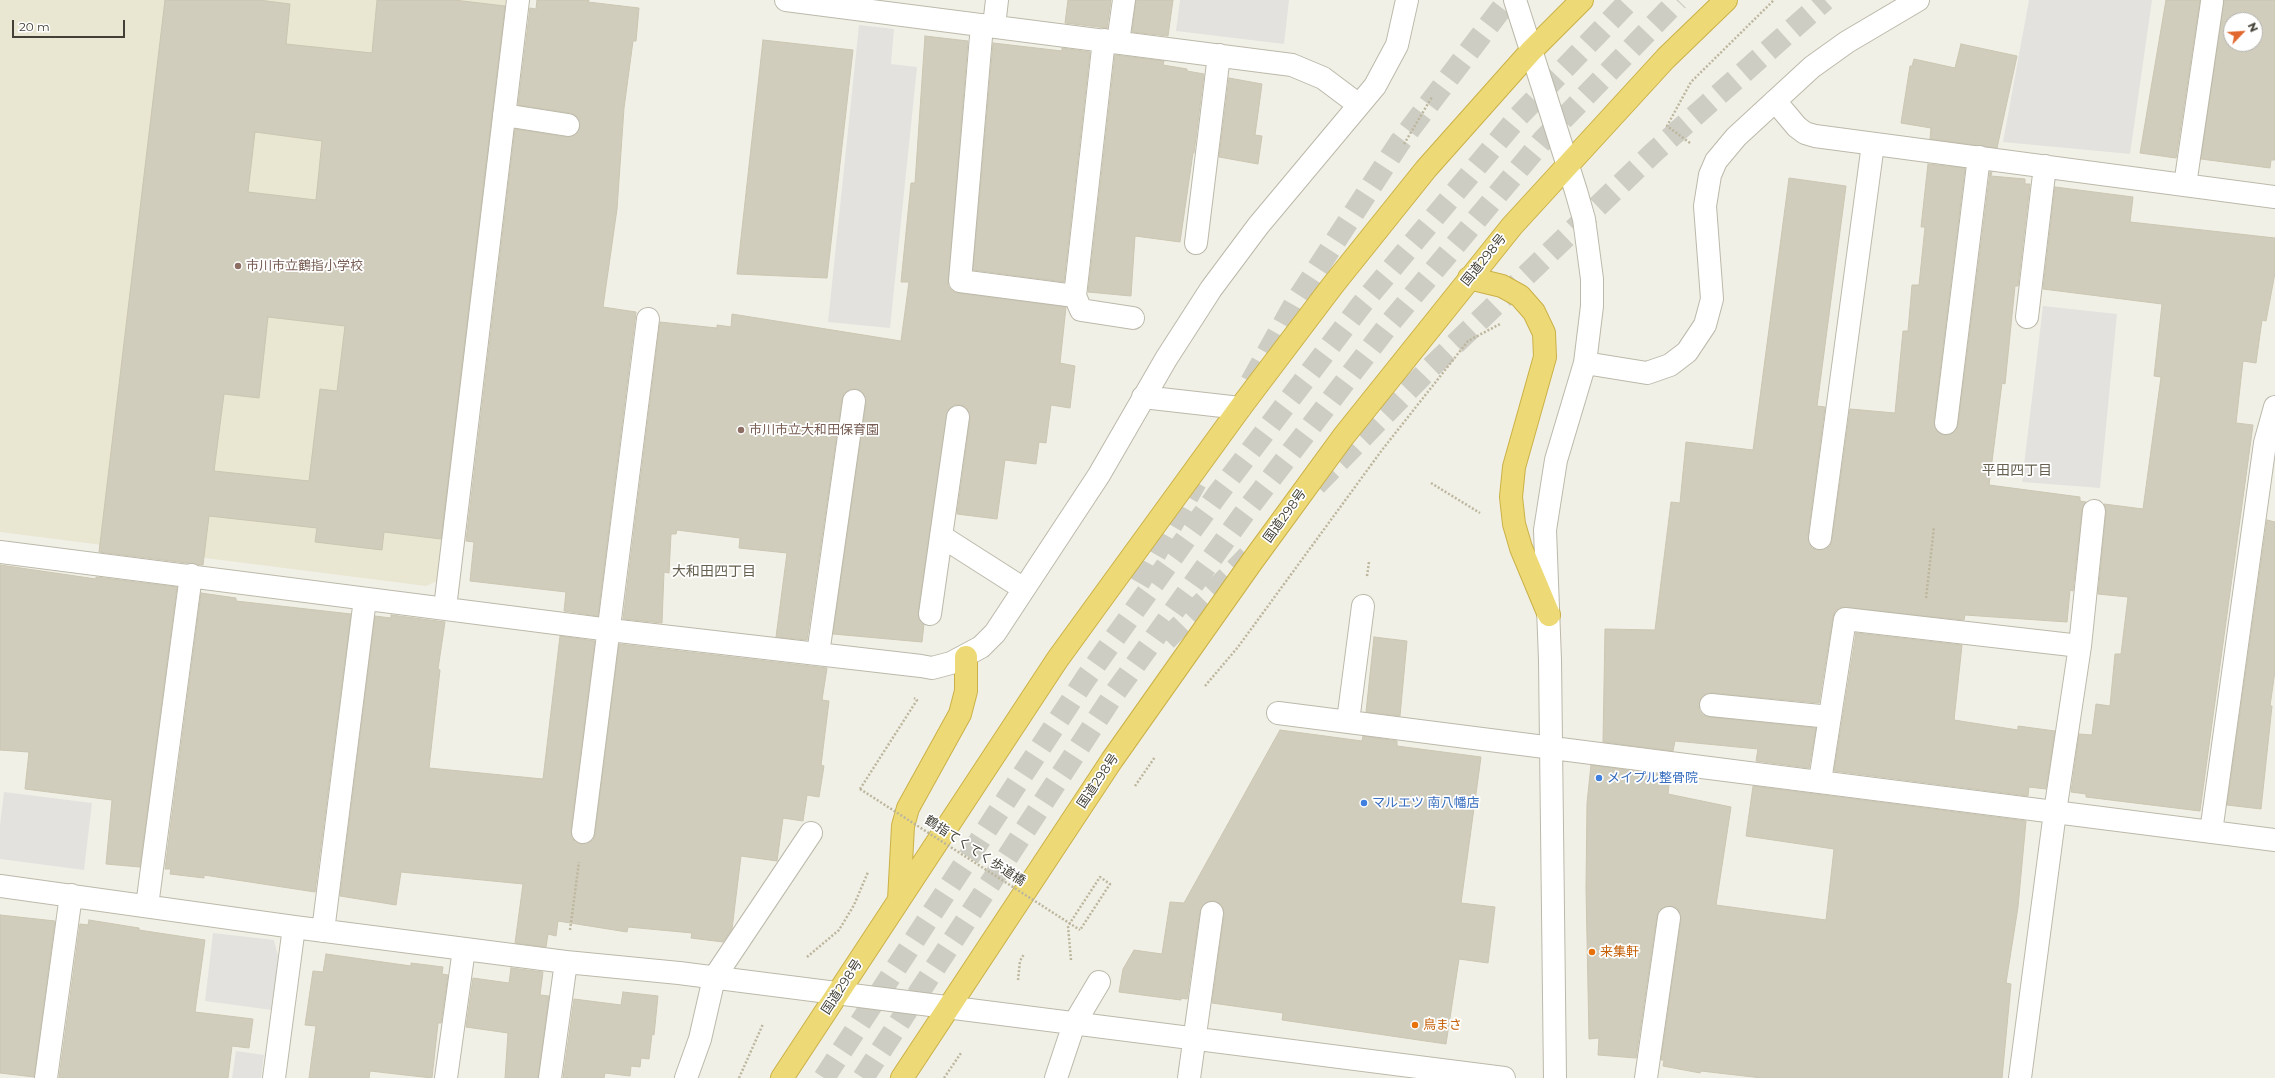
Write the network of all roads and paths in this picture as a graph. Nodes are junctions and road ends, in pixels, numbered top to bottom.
1 (518, 0) edge
2 (786, 0) edge
3 (997, 0) edge
4 (1124, 0) edge
5 (1407, 0) edge
6 (1515, 0) edge
7 (1582, 0) edge
8 (1726, 0) edge
9 (1774, 0) edge
10 (1918, 0) edge
11 (2212, 2) dead end
12 (844, 4) edge
13 (988, 26) junction
14 (1111, 41) junction
15 (1531, 51) junction
16 (1219, 55) junction
17 (1775, 101) junction
18 (1359, 105) junction
19 (504, 115) junction
20 (568, 125) dead end
21 (1690, 144) dead end
22 (1874, 144) junction
23 (1979, 157) junction
24 (1568, 163) junction
25 (2045, 166) junction
26 (2185, 184) junction
27 (2275, 197) edge
28 (1196, 243) dead end
29 (1469, 278) junction
30 (1075, 296) junction
31 (2027, 317) dead end
32 (648, 318) dead end
33 (1133, 318) dead end
34 (1500, 324) dead end
35 (1585, 363) junction
36 (1144, 397) junction
37 (854, 401) dead end
38 (2275, 407) edge
39 (1240, 408) junction
40 (958, 417) dead end
41 (1946, 423) dead end
42 (1431, 483) dead end
43 (2094, 511) dead end
44 (1484, 515) dead end
45 (1934, 527) dead end
46 (941, 536) junction
47 (1820, 538) dead end
48 (0, 552) edge
49 (191, 575) junction
50 (1024, 589) junction
51 (365, 599) junction
52 (1363, 606) dead end
53 (445, 608) junction
54 (930, 614) dead end
55 (1549, 615) junction
56 (1923, 628) junction
57 (610, 630) junction
58 (2080, 646) junction
59 (818, 654) junction
60 (966, 657) junction
61 (1203, 688) dead end
62 (910, 696) dead end
63 (1711, 705) dead end
64 (1278, 713) dead end
65 (1830, 717) junction
66 (1348, 721) junction
67 (1551, 746) junction
68 (1158, 753) dead end
69 (1820, 781) junction
70 (1131, 791) dead end
71 (2055, 812) junction
72 (583, 832) joint
73 (2211, 832) junction
74 (811, 833) dead end
75 (2275, 840) edge
76 (0, 886) edge
77 (70, 895) junction
78 (899, 900) junction
79 (147, 906) junction
80 (1053, 908) dead end
81 (1212, 913) dead end
82 (1049, 915) dead end
83 (1669, 918) dead end
84 (294, 927) junction
85 (322, 931) junction
86 (1028, 948) dead end
87 (464, 949) junction
88 (1071, 960) dead end
89 (566, 962) junction
90 (714, 978) junction
91 (1018, 980) dead end
92 (1099, 982) dead end
93 (837, 994) junction
94 (947, 1008) junction
95 (763, 1024) dead end
96 (1074, 1024) junction
97 (1194, 1040) junction
98 (961, 1053) dead end
99 (1365, 1070) edge
100 (46, 1078) edge
101 (274, 1078) edge
102 (446, 1078) edge
103 (550, 1078) edge
104 (686, 1078) edge
105 (739, 1078) edge
106 (782, 1078) edge
107 (902, 1078) edge
108 (944, 1078) edge
109 (1056, 1078) edge
110 (1189, 1078) edge
111 (1504, 1078) edge
112 (1555, 1078) edge
113 (1646, 1078) edge
114 (2020, 1078) edge

1 - 19 street
2 - 12 street
3 - 13 street
4 - 14 street
5 - 18 street
6 - 15 street
7 - 15 highway, 国道298号
8 - 24 highway, 国道298号
9 - 21 path
10 - 17 street
11 - 26 street
12 - 13 street
13 - 14 street
13 - 30 street
14 - 16 street
14 - 30 street
15 - 24 street
15 - 39 highway, 国道298号
16 - 18 street
16 - 28 street
17 - 22 street
17 - 35 street
18 - 36 street
19 - 20 street
19 - 53 street
22 - 23 street
22 - 47 street
23 - 25 street
23 - 41 street
24 - 29 highway, 国道298号
24 - 35 street
25 - 26 street
25 - 31 street
26 - 27 street
29 - 55 highway
29 - 94 highway, 国道298号
30 - 33 street
32 - 57 street
34 - 61 path
35 - 55 street
36 - 39 street
36 - 50 street
37 - 59 street
38 - 73 street
39 - 78 highway, 国道298号
40 - 46 street
42 - 44 path
43 - 58 street
45 - 56 path
46 - 50 street
46 - 54 street
48 - 49 street
49 - 51 street
49 - 79 street
50 - 60 street
51 - 53 street
51 - 85 street
52 - 66 street
53 - 57 street
55 - 67 street
56 - 58 street
56 - 65 street
57 - 59 street
57 - 72 street
58 - 71 street
59 - 60 street
60 - 78 highway
62 - 88 path, 鶴指てくてく歩道橋, bridge
63 - 65 street
64 - 66 street
65 - 69 street
66 - 67 street
67 - 69 street
67 - 112 street
68 - 70 path
69 - 71 street
71 - 73 street
71 - 114 street
72 - 89 path
73 - 75 street
74 - 90 street
76 - 77 street
77 - 79 street
77 - 100 street
78 - 93 highway, 国道298号
79 - 84 street
80 - 82 path
81 - 97 street
83 - 113 street
84 - 85 street
84 - 101 street
85 - 87 street
86 - 91 path
87 - 89 street
87 - 102 street
89 - 90 street
89 - 103 street
90 - 93 street
90 - 104 street
92 - 96 street
93 - 94 street
93 - 106 highway, 国道298号
94 - 96 street
94 - 107 highway, 国道298号
95 - 105 path
96 - 97 street
96 - 109 street
97 - 99 street
97 - 110 street
98 - 108 path
99 - 111 street

